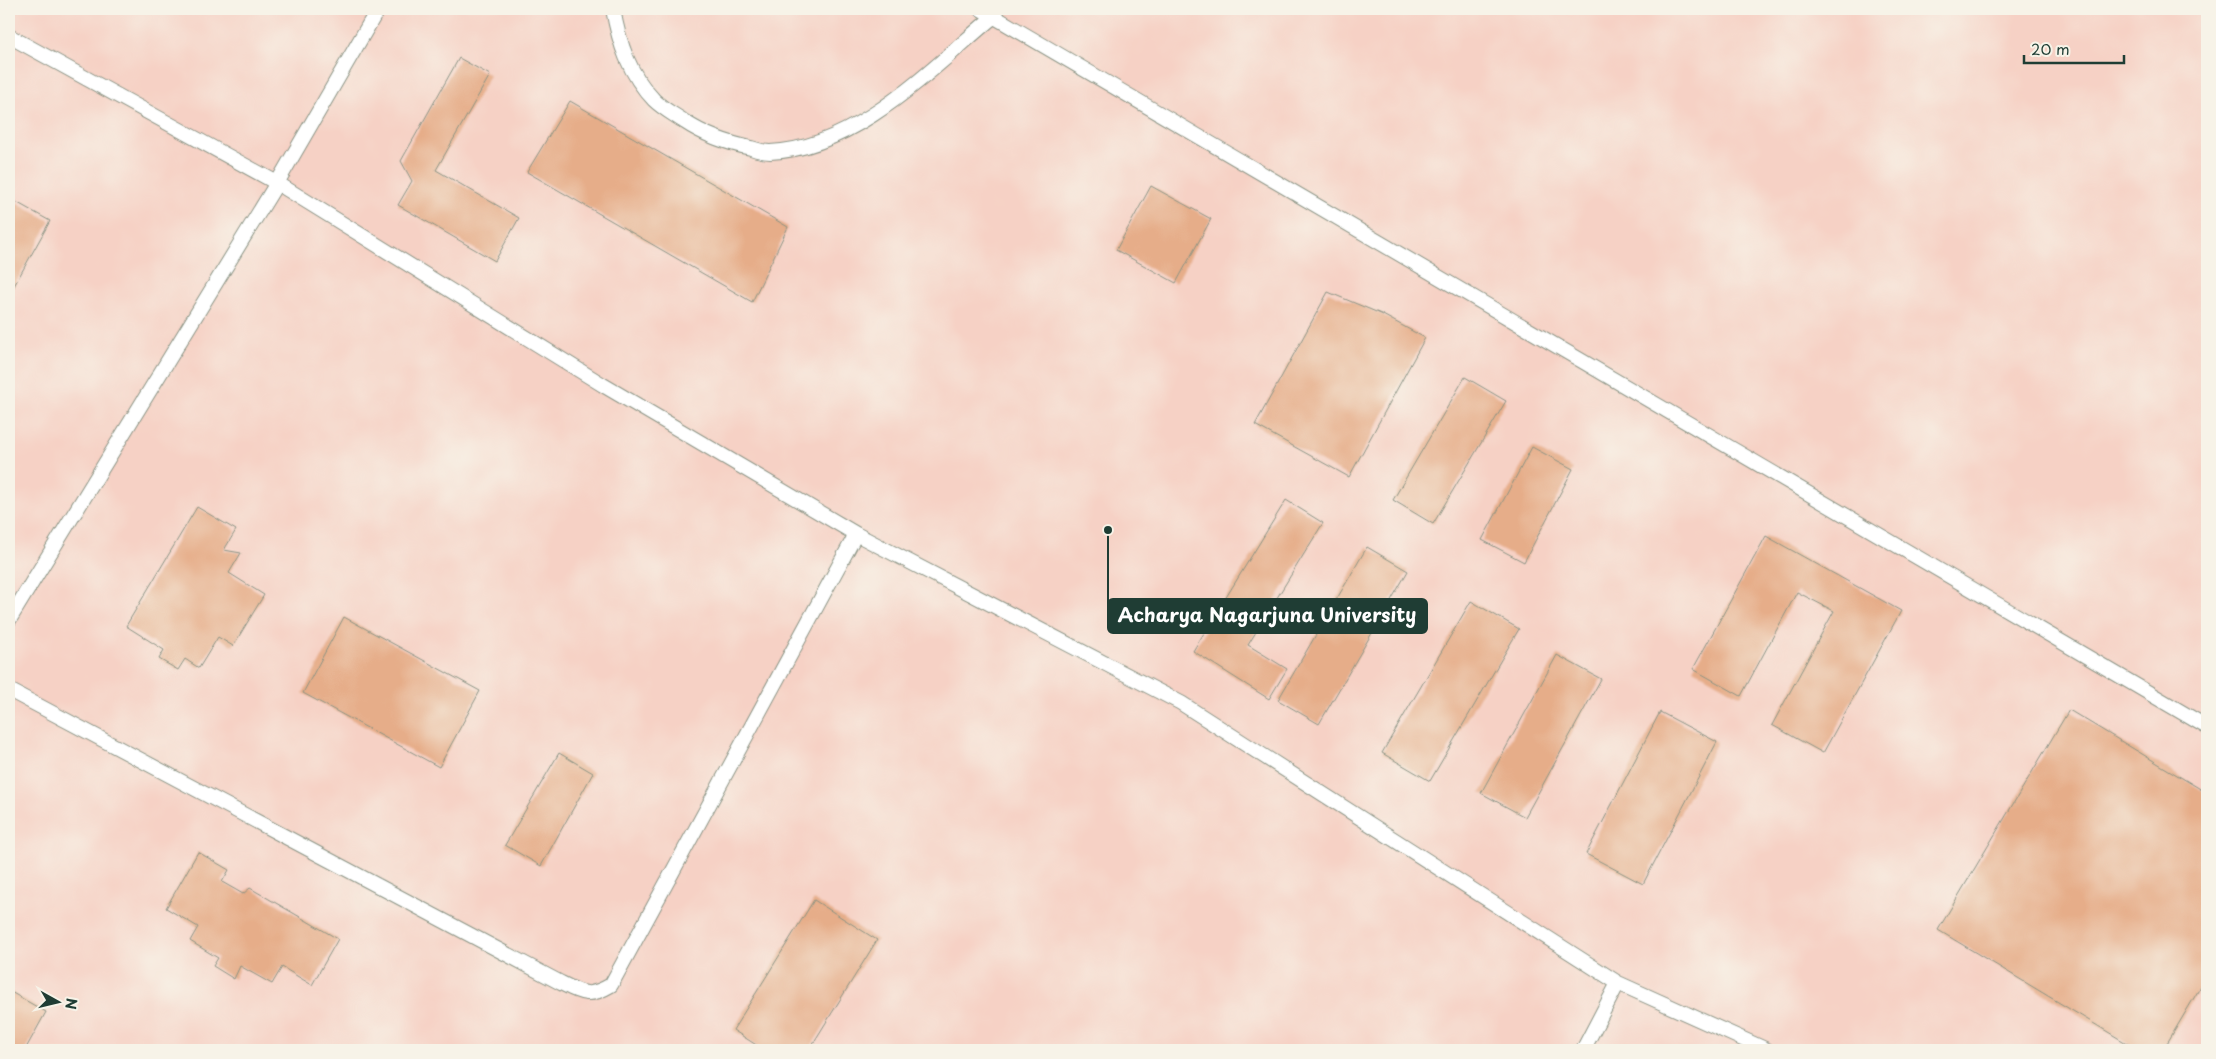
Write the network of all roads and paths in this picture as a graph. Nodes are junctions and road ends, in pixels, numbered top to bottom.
1 (378, 9) edge
2 (613, 9) edge
3 (981, 9) edge
4 (993, 17) junction
5 (9, 36) edge
6 (276, 183) junction
7 (856, 534) junction
8 (9, 620) edge
9 (9, 690) edge
10 (2207, 727) edge
11 (1618, 983) junction
12 (1583, 1050) edge
13 (1767, 1050) edge

1 - 6 lane
2 - 4 lane
3 - 4 lane
4 - 10 lane
5 - 6 lane
6 - 7 lane
6 - 8 lane
7 - 9 lane
7 - 11 lane
11 - 12 lane
11 - 13 lane

